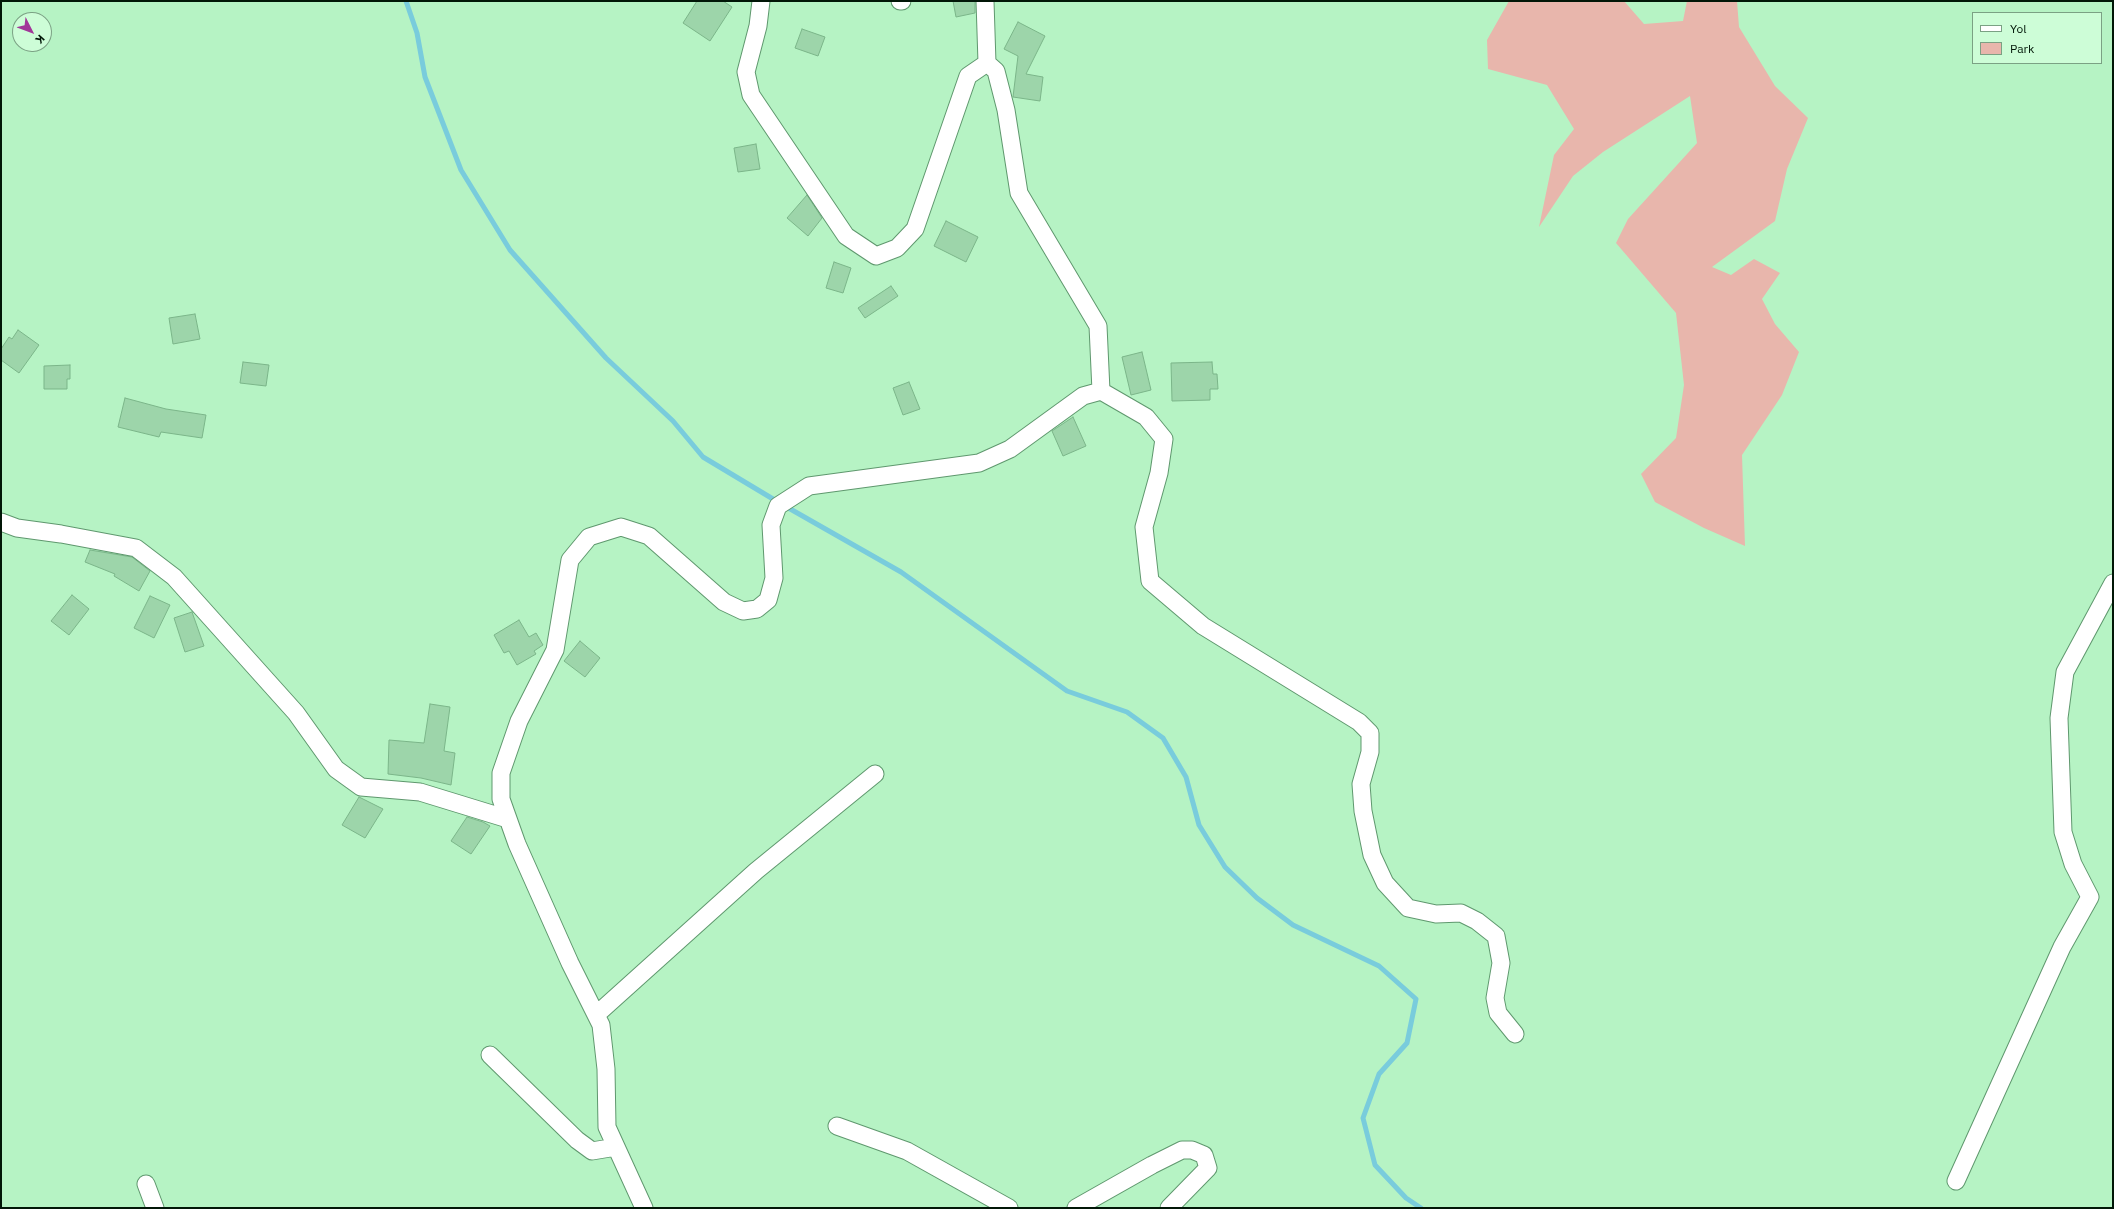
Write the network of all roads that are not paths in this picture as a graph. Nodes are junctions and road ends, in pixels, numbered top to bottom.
1 (761, 1) edge
2 (985, 1) edge
3 (987, 63) junction
4 (1101, 391) junction
5 (1, 522) edge
6 (2113, 583) edge
7 (875, 774) dead end
8 (508, 819) junction
9 (596, 1015) junction
10 (1515, 1034) dead end
11 (490, 1055) dead end
12 (837, 1126) dead end
13 (616, 1147) junction
14 (1956, 1181) dead end
15 (146, 1184) dead end
16 (1179, 1205) edge
17 (155, 1208) edge
18 (644, 1208) edge
19 (1009, 1208) edge
20 (1076, 1208) edge

1 - 3 street
2 - 3 street
3 - 4 street
4 - 8 street
4 - 10 street
5 - 8 street
6 - 14 street
7 - 9 street
8 - 9 street
9 - 13 street
11 - 13 street
12 - 19 street
13 - 18 street
15 - 17 street
16 - 20 street

